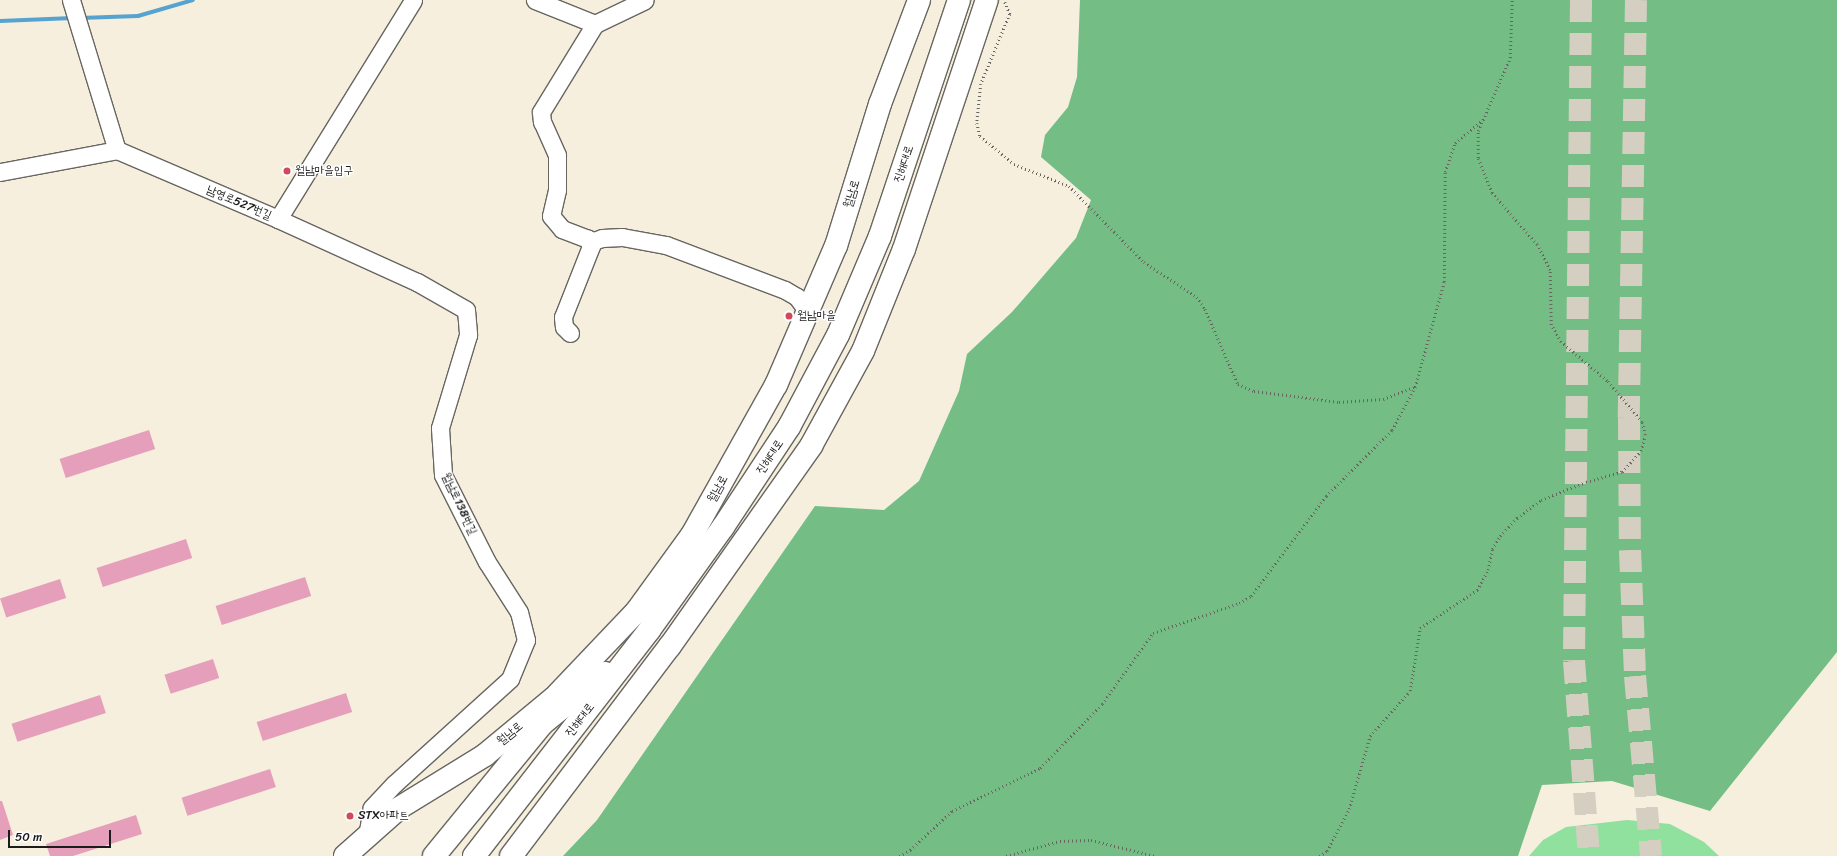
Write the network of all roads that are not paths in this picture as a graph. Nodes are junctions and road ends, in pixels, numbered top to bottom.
1 (71, 0) edge
2 (413, 0) edge
3 (535, 0) edge
4 (645, 0) edge
5 (919, 0) edge
6 (959, 0) edge
7 (987, 0) edge
8 (595, 24) junction
9 (117, 150) junction
10 (0, 172) edge
11 (278, 219) junction
12 (590, 242) junction
13 (808, 312) junction
14 (570, 334) dead end
15 (635, 648) junction
16 (367, 835) junction
17 (345, 856) edge
18 (434, 856) edge
19 (474, 856) edge
20 (511, 856) edge

1 - 9 street
2 - 11 street, 남영로527번길
3 - 8 street
4 - 8 street
5 - 13 main road, 월남로
6 - 15 main road, 진해대로
7 - 20 main road
8 - 12 street
9 - 10 street
9 - 11 street, 남영로527번길
11 - 16 street, 월남로138번길
12 - 13 street
12 - 14 street
13 - 16 main road, 월남로
15 - 18 main road
15 - 19 main road, 진해대로
16 - 17 main road, 월남로

